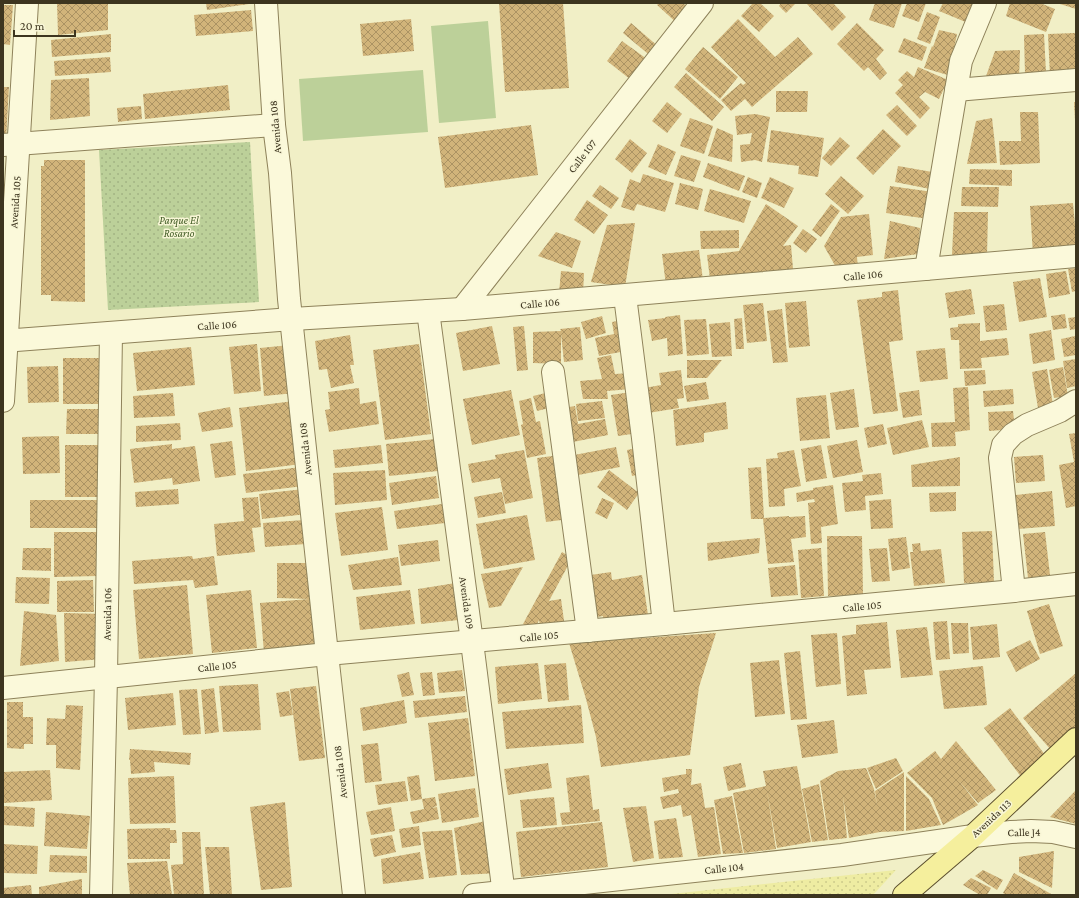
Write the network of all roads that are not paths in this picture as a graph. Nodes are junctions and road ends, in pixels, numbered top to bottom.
1 (27, 3) edge
2 (266, 3) edge
3 (702, 3) edge
4 (985, 3) edge
5 (1076, 80) edge
6 (956, 90) junction
7 (274, 125) junction
8 (11, 144) edge
9 (1076, 256) edge
10 (926, 269) junction
11 (625, 296) junction
12 (462, 309) junction
13 (428, 311) junction
14 (292, 319) junction
15 (111, 333) junction
16 (5, 341) edge
17 (553, 372) dead end
18 (3, 401) edge
19 (1076, 401) edge
20 (1076, 584) edge
21 (1014, 591) junction
22 (664, 624) junction
23 (588, 631) junction
24 (472, 642) junction
25 (327, 654) junction
26 (106, 677) junction
27 (3, 688) edge
28 (1076, 739) edge
29 (973, 836) junction
30 (1076, 837) edge
31 (504, 894) edge
32 (101, 895) edge
33 (354, 895) edge
34 (474, 895) edge
35 (904, 895) edge

1 - 8 street, Avenida 105
2 - 7 street, Avenida 108
3 - 12 street, Calle 107
4 - 6 street
5 - 6 street
6 - 10 street
7 - 8 street
7 - 14 street, Avenida 108
8 - 16 street, Avenida 105
9 - 10 street, Calle 106
10 - 11 street, Calle 106
11 - 12 street, Calle 106
11 - 22 street
12 - 13 street, Calle 106
13 - 14 street, Calle 106
13 - 24 street, Avenida 109
14 - 15 street, Calle 106
14 - 25 street, Avenida 108
15 - 16 street, Calle 106
15 - 26 street, Avenida 106
16 - 18 street, Avenida 105
17 - 23 street
19 - 21 street
20 - 21 street, Calle 105
21 - 22 street, Calle 105
22 - 23 street, Calle 105
23 - 24 street, Calle 105
24 - 25 street, Calle 105
24 - 31 street, Avenida 109
25 - 26 street, Calle 105
25 - 33 street, Avenida 108
26 - 27 street, Calle 105
26 - 32 street, Avenida 106
28 - 29 main road, Avenida 113
29 - 30 street, Calle J4
29 - 31 street, Calle 104
29 - 35 main road, Avenida 113
31 - 34 street, Calle 104

